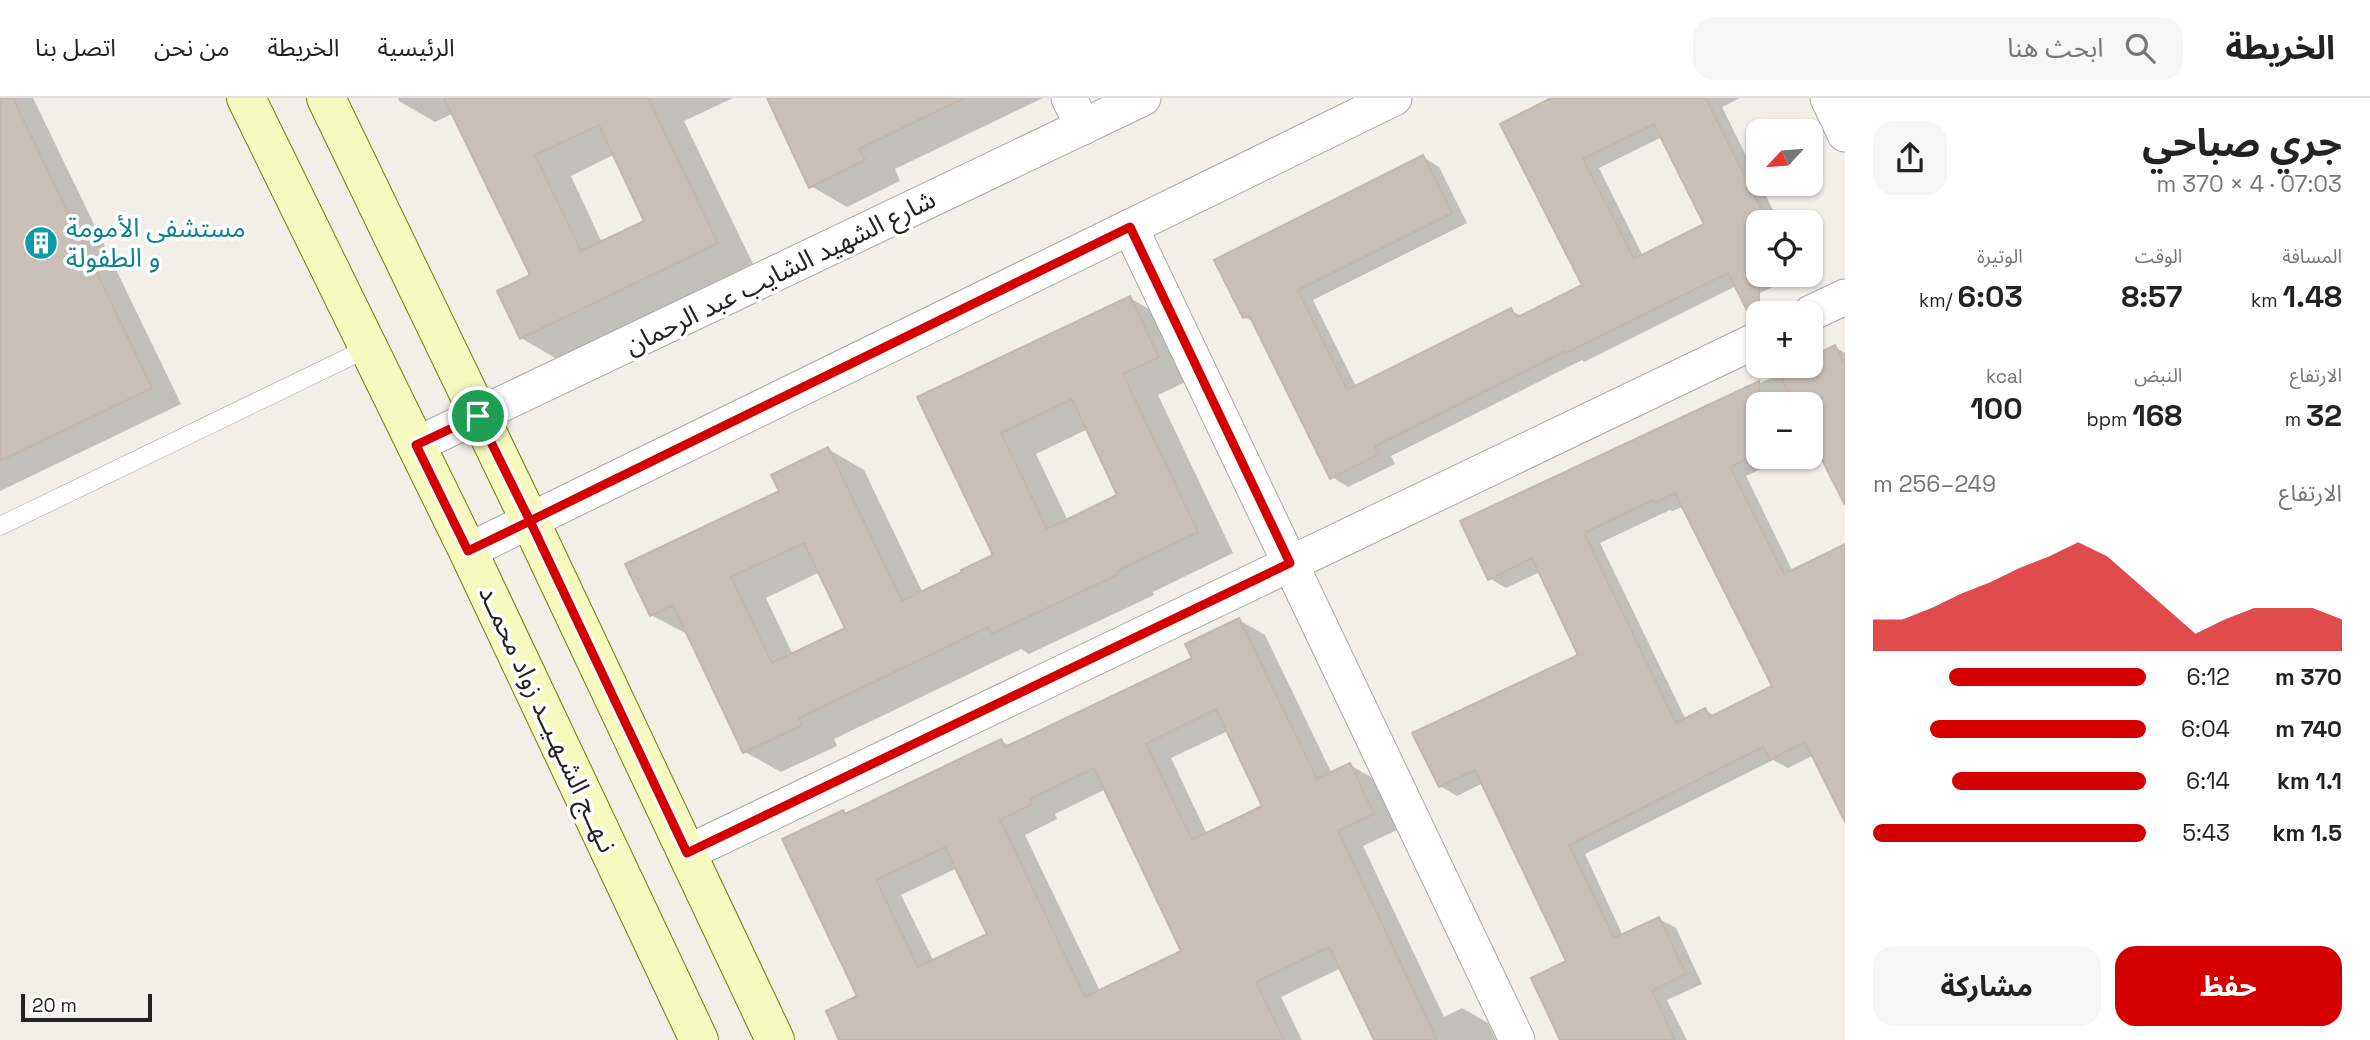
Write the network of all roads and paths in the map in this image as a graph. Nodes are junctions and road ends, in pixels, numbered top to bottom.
1 (246, 98) edge
2 (326, 98) edge
3 (1143, 98) edge
4 (1394, 98) edge
5 (1828, 98) edge
6 (1076, 112) edge
7 (1845, 134) edge
8 (1130, 227) junction
9 (1845, 297) edge
10 (1823, 307) edge
11 (1746, 345) edge
12 (368, 348) junction
13 (478, 416) junction
14 (416, 445) junction
15 (530, 521) junction
16 (0, 526) edge
17 (468, 551) junction
18 (1290, 563) junction
19 (687, 853) junction
20 (699, 1040) edge
21 (775, 1040) edge
22 (1517, 1040) edge

1 - 12 main road, نـهــج الشـهـيــد زواد محمــد
2 - 13 main road
3 - 6 street, شارع الشهيد الشايب عبد الرحمان
4 - 8 street
5 - 7 street
6 - 13 street, شارع الشهيد الشايب عبد الرحمان
8 - 15 street
8 - 18 street
9 - 10 street
11 - 18 street
12 - 14 main road, نـهــج الشـهـيــد زواد محمــد
12 - 16 lane
13 - 14 street, شارع الشهيد الشايب عبد الرحمان
13 - 15 main road
14 - 17 main road, نـهــج الشـهـيــد زواد محمــد
15 - 17 street
15 - 19 main road
17 - 20 main road, نـهــج الشـهـيــد زواد محمــد
18 - 19 street
18 - 22 street
19 - 21 main road

